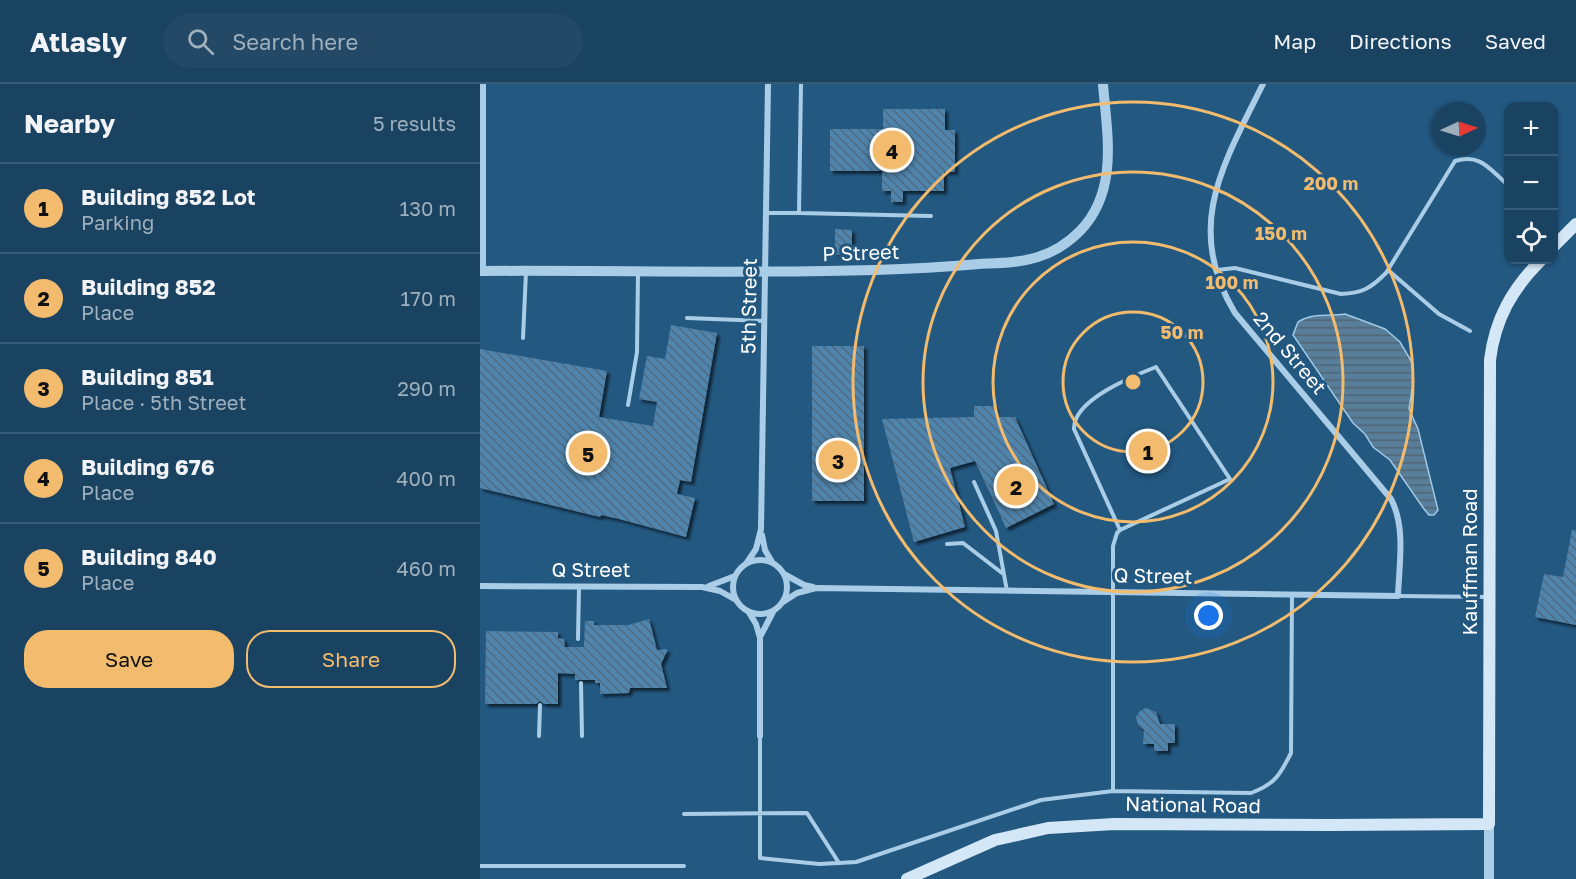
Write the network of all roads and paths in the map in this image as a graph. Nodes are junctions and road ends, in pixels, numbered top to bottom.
1 (483, 84) edge
2 (768, 84) edge
3 (801, 84) edge
4 (1103, 84) edge
5 (1263, 84) edge
6 (481, 108) edge
7 (1504, 181) edge
8 (766, 213) junction
9 (799, 213) junction
10 (931, 216) dead end
11 (1576, 224) edge
12 (1558, 242) edge
13 (1537, 264) edge
14 (1217, 270) junction
15 (1388, 270) junction
16 (482, 271) edge
17 (526, 271) junction
18 (638, 272) junction
19 (766, 273) junction
20 (687, 318) dead end
21 (765, 321) junction
22 (1470, 331) dead end
23 (524, 338) dead end
24 (628, 405) dead end
25 (974, 482) dead end
26 (761, 529) junction
27 (1120, 530) junction
28 (947, 544) dead end
29 (746, 564) junction
30 (774, 564) junction
31 (782, 574) junction
32 (1004, 574) junction
33 (736, 576) junction
34 (480, 586) edge
35 (579, 586) junction
36 (702, 587) junction
37 (816, 588) junction
38 (1007, 591) junction
39 (1112, 592) junction
40 (1292, 595) junction
41 (1398, 596) junction
42 (1489, 597) junction
43 (736, 600) junction
44 (783, 602) junction
45 (748, 611) junction
46 (773, 612) junction
47 (760, 638) junction
48 (578, 639) dead end
49 (581, 683) dead end
50 (540, 705) dead end
51 (539, 736) dead end
52 (582, 736) dead end
53 (760, 736) joint
54 (1113, 791) junction
55 (684, 814) dead end
56 (759, 814) junction
57 (1490, 824) junction
58 (839, 863) junction
59 (480, 866) edge
60 (684, 866) dead end
61 (907, 879) edge
62 (1489, 879) edge

1 - 6 street
2 - 8 street, 5th Street
3 - 9 lane
4 - 19 street, P Street
5 - 14 street, 2nd Street
6 - 16 street
7 - 15 lane
8 - 9 lane
8 - 19 street, 5th Street
9 - 10 lane
11 - 12 main road
13 - 42 main road, Kauffman Road
14 - 15 lane
14 - 41 street, 2nd Street
15 - 22 lane
16 - 17 street, P Street
17 - 18 street, P Street
17 - 23 lane
18 - 19 street, P Street
18 - 24 lane
19 - 21 street, 5th Street
20 - 21 lane
21 - 26 street, 5th Street
25 - 32 lane
26 - 29 street, 5th Street
26 - 30 street, 5th Street
27 - 27 lane
27 - 39 lane
28 - 32 lane
29 - 30 street
29 - 33 street
30 - 31 street
31 - 37 street, Q Street
31 - 44 street
32 - 38 lane
33 - 36 street, Q Street
33 - 43 street
34 - 35 street, Q Street
35 - 36 street, Q Street
35 - 48 lane
36 - 43 street, Q Street
37 - 38 street, Q Street
37 - 44 street, Q Street
38 - 39 street, Q Street
39 - 40 street, Q Street
39 - 54 lane
40 - 41 street, Q Street
40 - 54 lane
41 - 42 lane, Q Street
42 - 57 main road, Kauffman Road
43 - 45 street
44 - 46 street
45 - 46 street
45 - 47 street
46 - 47 street
47 - 53 street
49 - 52 lane
50 - 51 lane
53 - 56 lane
54 - 58 lane
55 - 56 lane
56 - 58 lane
56 - 58 lane
57 - 61 main road, National Road
57 - 62 street, Kauffman Road
59 - 60 lane

